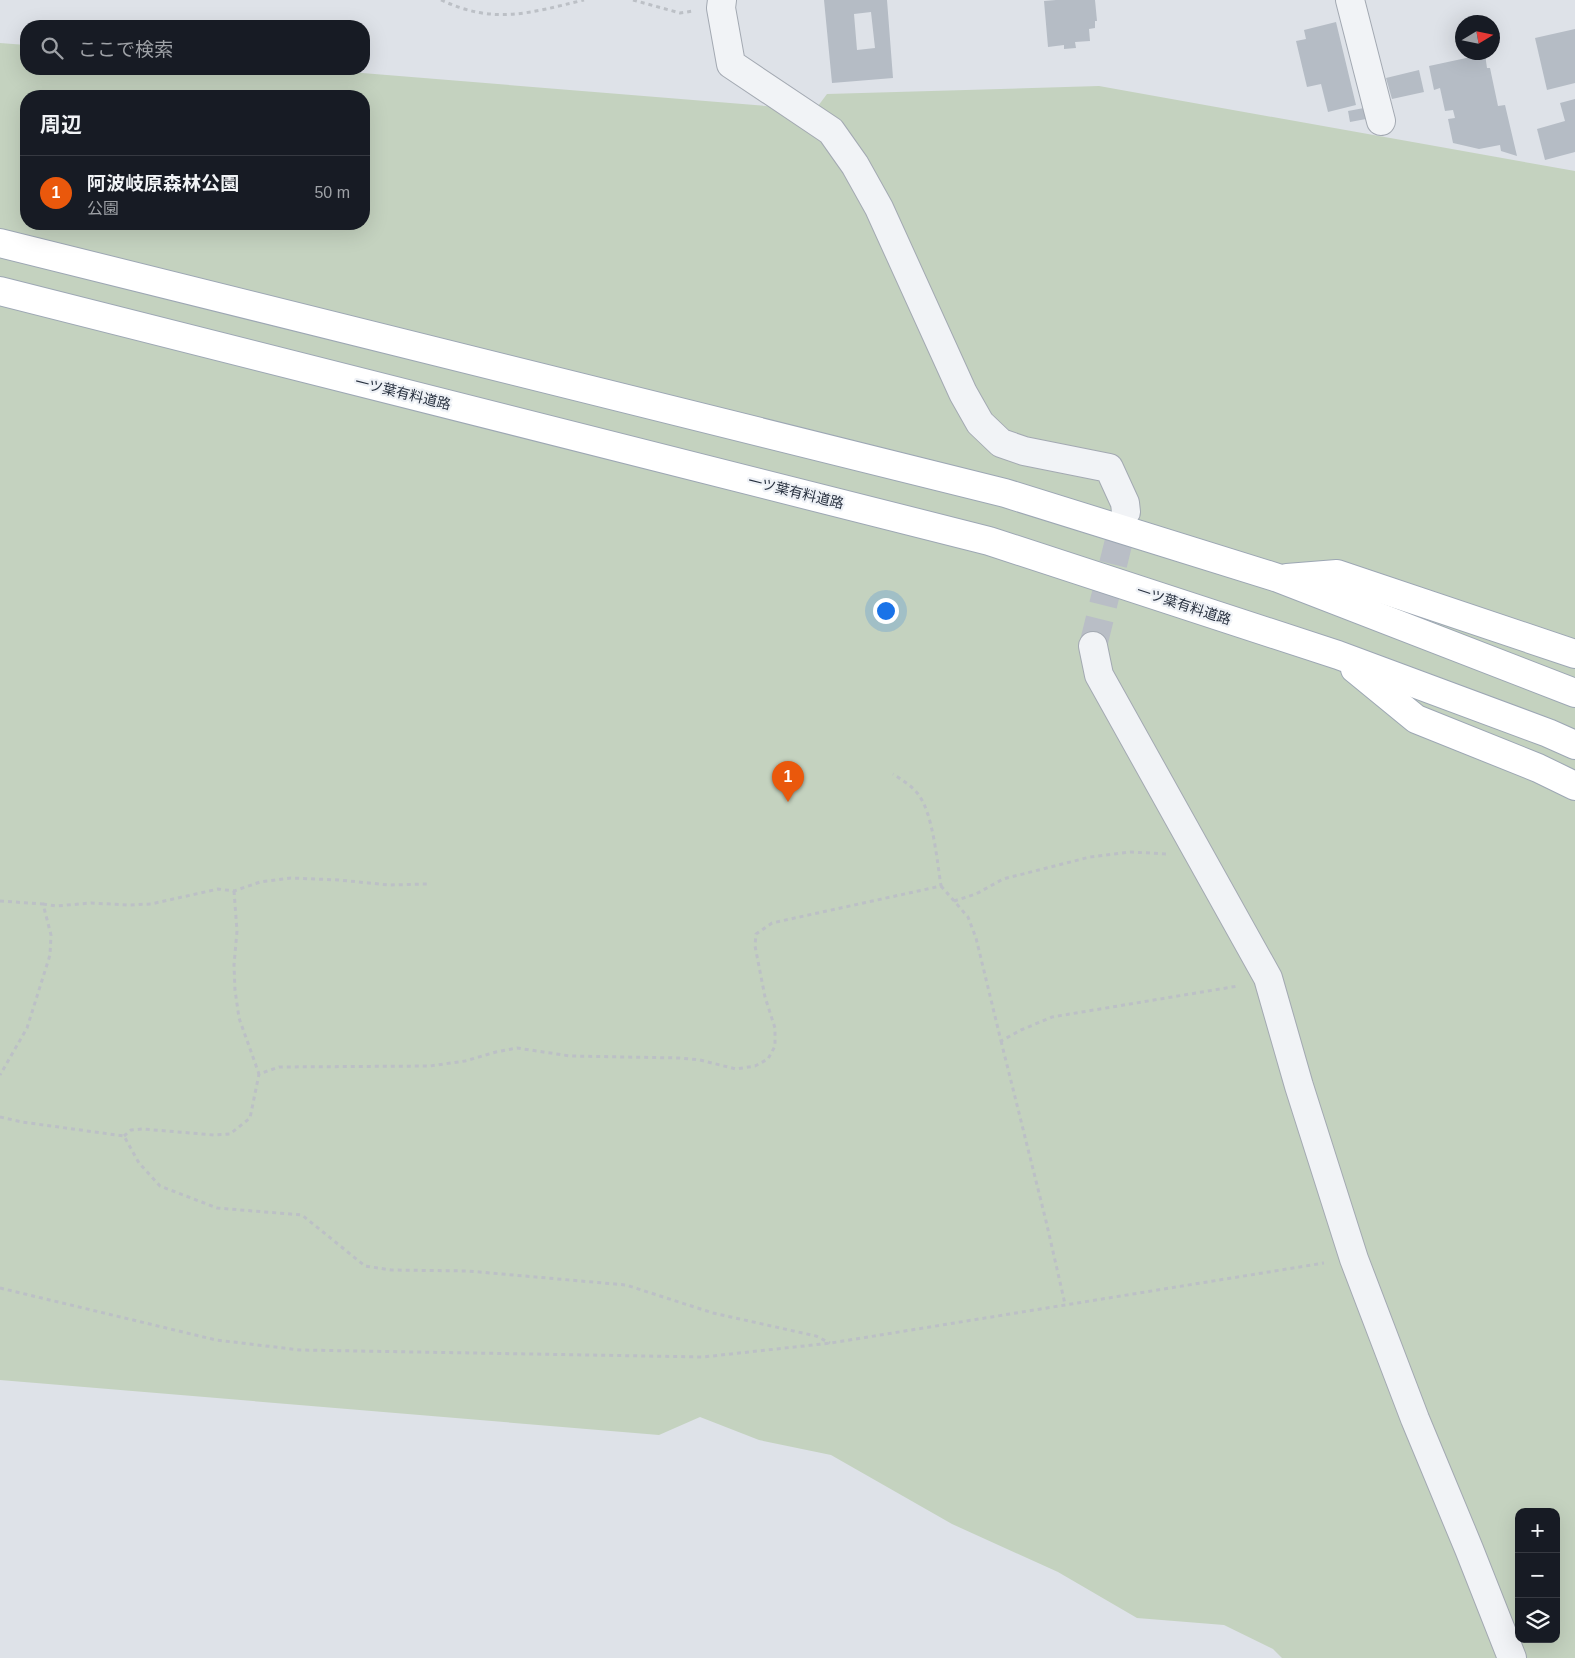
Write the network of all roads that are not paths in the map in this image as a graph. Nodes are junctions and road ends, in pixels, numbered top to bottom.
1 (1350, 0) edge
2 (721, 4) edge
3 (1381, 121) dead end
4 (0, 243) edge
5 (0, 291) edge
6 (1126, 512) tunnel mouth
7 (1278, 578) junction
8 (1093, 646) tunnel mouth
9 (1575, 654) edge
10 (1338, 655) junction
11 (1575, 693) edge
12 (1575, 745) edge
13 (1575, 786) edge
14 (1512, 1658) edge

1 - 3 street
2 - 6 street
4 - 7 main road
5 - 10 main road, 一ツ葉有料道路
7 - 9 main road
7 - 11 main road
8 - 14 street
10 - 12 main road, 一ツ葉有料道路
10 - 13 main road

